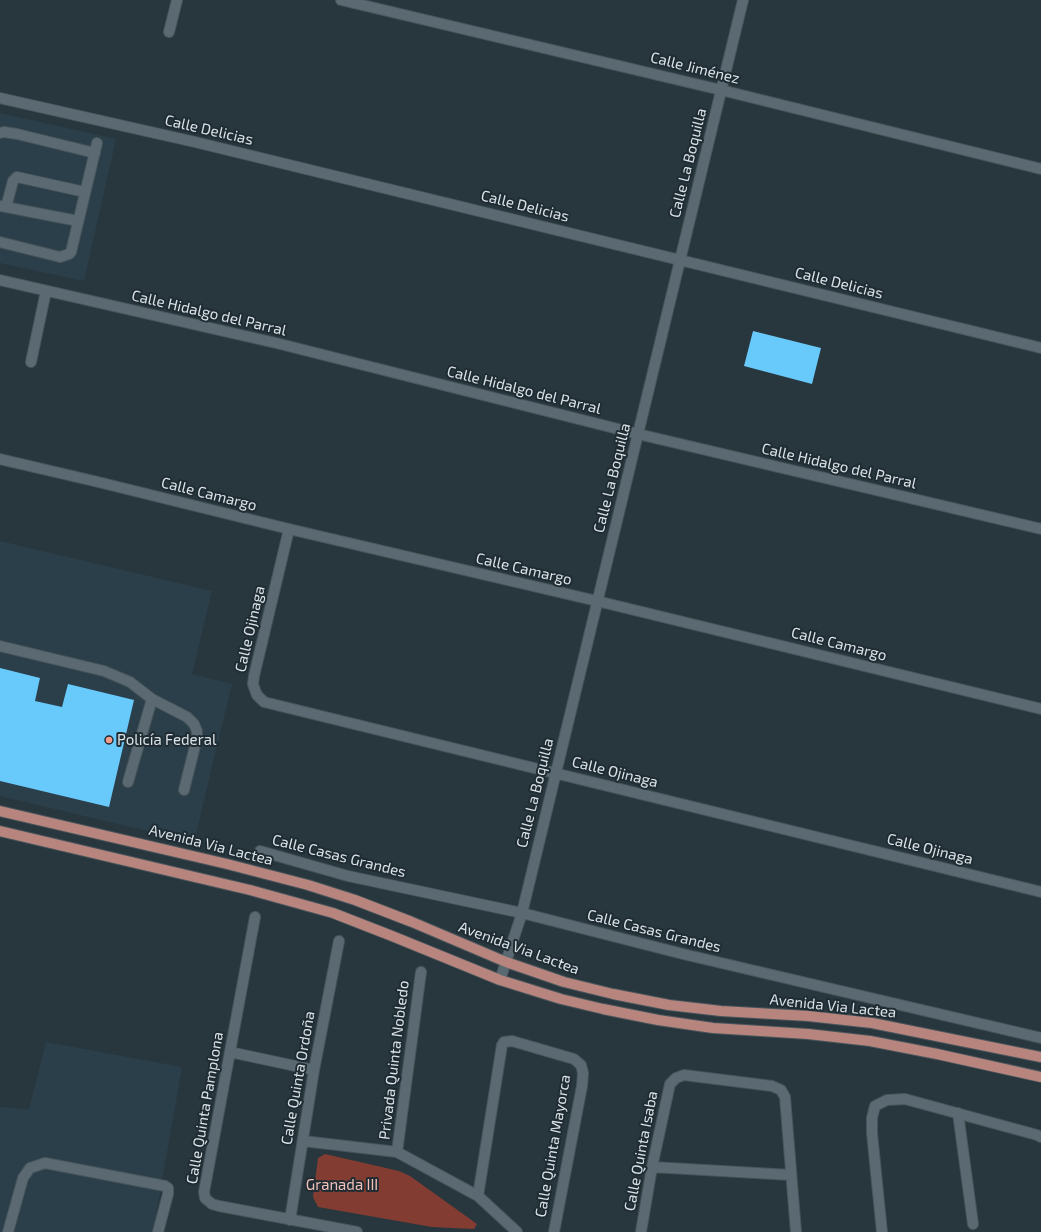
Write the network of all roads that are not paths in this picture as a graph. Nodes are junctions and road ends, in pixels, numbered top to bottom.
1 (177, 0) edge
2 (341, 0) edge
3 (743, 0) edge
4 (169, 32) dead end
5 (721, 90) junction
6 (0, 98) edge
7 (0, 133) edge
8 (1041, 169) edge
9 (85, 192) junction
10 (3, 206) edge
11 (78, 221) junction
12 (0, 242) edge
13 (680, 259) junction
14 (0, 280) edge
15 (46, 290) junction
16 (1041, 348) edge
17 (31, 362) dead end
18 (638, 434) junction
19 (0, 459) edge
20 (289, 529) junction
21 (1041, 529) edge
22 (597, 601) junction
23 (0, 646) edge
24 (152, 699) junction
25 (1041, 709) edge
26 (556, 773) junction
27 (128, 782) dead end
28 (184, 790) dead end
29 (0, 811) edge
30 (0, 831) edge
31 (260, 851) dead end
32 (1041, 892) edge
33 (522, 913) junction
34 (254, 917) dead end
35 (338, 941) dead end
36 (506, 962) junction
37 (421, 972) dead end
38 (500, 980) junction
39 (1041, 1038) edge
40 (230, 1052) junction
41 (1041, 1057) edge
42 (314, 1070) junction
43 (1041, 1077) edge
44 (958, 1113) junction
45 (1041, 1137) edge
46 (302, 1141) junction
47 (397, 1152) junction
48 (652, 1167) junction
49 (791, 1175) junction
50 (478, 1196) junction
51 (290, 1220) junction
52 (973, 1224) dead end
53 (8, 1232) edge
54 (158, 1232) edge
55 (358, 1232) edge
56 (517, 1232) edge
57 (554, 1232) edge
58 (641, 1232) edge
59 (796, 1232) edge
60 (882, 1232) edge

1 - 4 street
2 - 5 street, Calle Jiménez
3 - 5 street, Calle La Boquilla
5 - 8 street, Calle Jiménez
5 - 13 street, Calle La Boquilla
6 - 13 street, Calle Delicias
7 - 9 street
9 - 10 street
9 - 11 street
10 - 11 street
11 - 12 street
13 - 16 street, Calle Delicias
13 - 18 street, Calle La Boquilla
14 - 15 street, Calle Hidalgo del Parral
15 - 17 street
15 - 18 street, Calle Hidalgo del Parral
18 - 21 street, Calle Hidalgo del Parral
18 - 22 street, Calle La Boquilla
19 - 20 street, Calle Camargo
20 - 22 street, Calle Camargo
20 - 26 street, Calle Ojinaga
22 - 25 street, Calle Camargo
22 - 26 street, Calle La Boquilla
23 - 24 street
24 - 27 street
24 - 28 street
26 - 32 street, Calle Ojinaga
26 - 33 street, Calle La Boquilla
29 - 36 main road, Avenida Via Lactea
30 - 38 main road, Avenida Via Lactea
31 - 33 street, Calle Casas Grandes
33 - 36 street, Calle La Boquilla
33 - 39 street, Calle Casas Grandes
34 - 40 street, Calle Quinta Pamplona
35 - 42 street, Calle Quinta Ordoña
36 - 38 street, Calle La Boquilla
36 - 41 main road, Avenida Via Lactea
37 - 47 street, Privada Quinta Nobledo
38 - 43 main road, Avenida Via Lactea
40 - 42 street
40 - 51 street, Calle Quinta Pamplona
42 - 46 street, Calle Quinta Ordoña
44 - 45 street
44 - 52 street
44 - 60 street
46 - 47 street
46 - 51 street, Calle Quinta Ordoña
47 - 50 street
48 - 49 street
48 - 49 street, Calle Quinta Isaba
48 - 58 street, Calle Quinta Isaba
49 - 59 street
50 - 56 street
50 - 57 street, Calle Quinta Mayorca
51 - 55 street, Calle Quinta Pamplona
53 - 54 street

